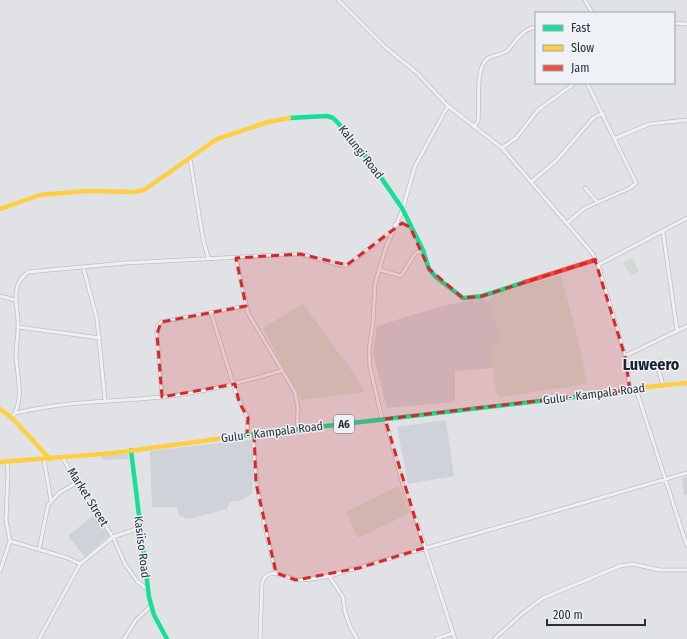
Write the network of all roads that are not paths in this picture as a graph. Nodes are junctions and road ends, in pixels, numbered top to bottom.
1 (338, 0) edge
2 (585, 0) edge
3 (591, 12) edge
4 (675, 23) edge
5 (687, 24) edge
6 (535, 27) edge
7 (574, 84) edge
8 (588, 84) edge
9 (448, 106) junction
10 (603, 113) junction
11 (687, 120) edge
12 (474, 127) junction
13 (616, 138) junction
14 (502, 148) junction
15 (190, 159) junction
16 (531, 182) junction
17 (585, 188) dead end
18 (597, 202) junction
19 (402, 208) junction
20 (0, 209) edge
21 (687, 218) edge
22 (567, 223) junction
23 (395, 225) junction
24 (410, 227) junction
25 (392, 231) junction
26 (663, 232) junction
27 (424, 252) junction
28 (208, 257) junction
29 (236, 258) junction
30 (596, 263) junction
31 (83, 267) junction
32 (380, 270) junction
33 (0, 296) edge
34 (15, 300) junction
35 (246, 306) junction
36 (211, 313) junction
37 (687, 326) edge
38 (18, 327) junction
39 (677, 330) junction
40 (100, 338) junction
41 (625, 356) junction
42 (660, 360) dead end
43 (281, 371) junction
44 (687, 383) edge
45 (235, 384) junction
46 (664, 386) junction
47 (636, 389) junction
48 (630, 390) junction
49 (162, 397) junction
50 (105, 400) junction
51 (0, 409) edge
52 (16, 414) junction
53 (12, 418) junction
54 (383, 419) junction
55 (297, 430) junction
56 (254, 434) junction
57 (246, 435) junction
58 (131, 450) junction
59 (50, 458) junction
60 (63, 458) junction
61 (44, 459) junction
62 (0, 462) edge
63 (7, 463) junction
64 (687, 473) edge
65 (666, 478) junction
66 (76, 483) junction
67 (51, 501) junction
68 (6, 520) junction
69 (0, 522) edge
70 (139, 528) junction
71 (113, 537) junction
72 (10, 541) junction
73 (687, 546) edge
74 (424, 548) junction
75 (39, 550) junction
76 (80, 564) junction
77 (687, 570) edge
78 (0, 571) edge
79 (276, 573) junction
80 (329, 576) junction
81 (147, 590) junction
82 (151, 606) junction
83 (453, 632) junction
84 (39, 639) edge
85 (124, 639) edge
86 (167, 639) edge
87 (260, 639) edge
88 (357, 639) edge
89 (436, 639) edge
90 (455, 639) edge
91 (494, 639) edge

1 - 9 street
2 - 3 street
4 - 5 street
6 - 12 street
7 - 14 street
8 - 10 street
9 - 12 street
9 - 19 street
10 - 13 street
10 - 16 street
11 - 13 street
12 - 14 street
13 - 18 street
14 - 16 street
15 - 19 main road, Kalungi Road
15 - 20 main road
15 - 28 street
16 - 22 street
17 - 18 street
18 - 22 street
19 - 23 street
19 - 24 main road
21 - 26 street
22 - 30 street
23 - 24 street
23 - 25 street
24 - 27 main road
25 - 29 street
25 - 32 street
26 - 30 street
26 - 39 street
27 - 30 main road
27 - 32 street
28 - 29 street
28 - 31 street
29 - 35 street
30 - 41 street
31 - 34 street
31 - 40 street
32 - 54 street
33 - 34 street
34 - 38 street
35 - 36 street
35 - 43 street
36 - 45 street
36 - 49 street
37 - 39 street
38 - 40 street
38 - 52 street
39 - 41 street
40 - 50 street
41 - 48 street
42 - 46 street
43 - 45 street
43 - 55 street
44 - 46 main road, Gulu - Kampala Road / A6
45 - 49 street
45 - 57 street
46 - 47 main road, Gulu - Kampala Road / A6
47 - 48 main road, Gulu - Kampala Road / A6
47 - 65 street
48 - 54 main road, Gulu - Kampala Road / A6
49 - 50 street
50 - 52 street
51 - 53 main road
52 - 53 street
53 - 59 main road
54 - 55 main road, Gulu - Kampala Road / A6
54 - 74 street
55 - 56 main road, Gulu - Kampala Road / A6
56 - 57 main road, Gulu - Kampala Road / A6
56 - 79 street
57 - 58 main road, Gulu - Kampala Road / A6
58 - 60 main road, Gulu - Kampala Road / A6
58 - 70 main road, Kasiiso Road
59 - 60 main road, Gulu - Kampala Road / A6
59 - 61 main road, Gulu - Kampala Road / A6
60 - 66 street, Market Street
61 - 63 main road, Gulu - Kampala Road / A6
61 - 67 street
62 - 63 main road, Gulu - Kampala Road / A6
63 - 68 street
64 - 65 street
65 - 73 street
65 - 74 street
66 - 67 street
66 - 71 street, Market Street
67 - 75 street
68 - 69 street
68 - 72 street
70 - 71 street
70 - 81 main road, Kasiiso Road
71 - 76 street
71 - 81 street, Market Street
72 - 75 street
72 - 78 street
74 - 80 street
74 - 83 street
75 - 76 street
76 - 84 street
77 - 91 street
79 - 80 street
79 - 87 street
80 - 88 street
81 - 82 main road, Kasiiso Road
82 - 85 street
82 - 86 main road, Kasiiso Road
83 - 89 street
83 - 90 street

